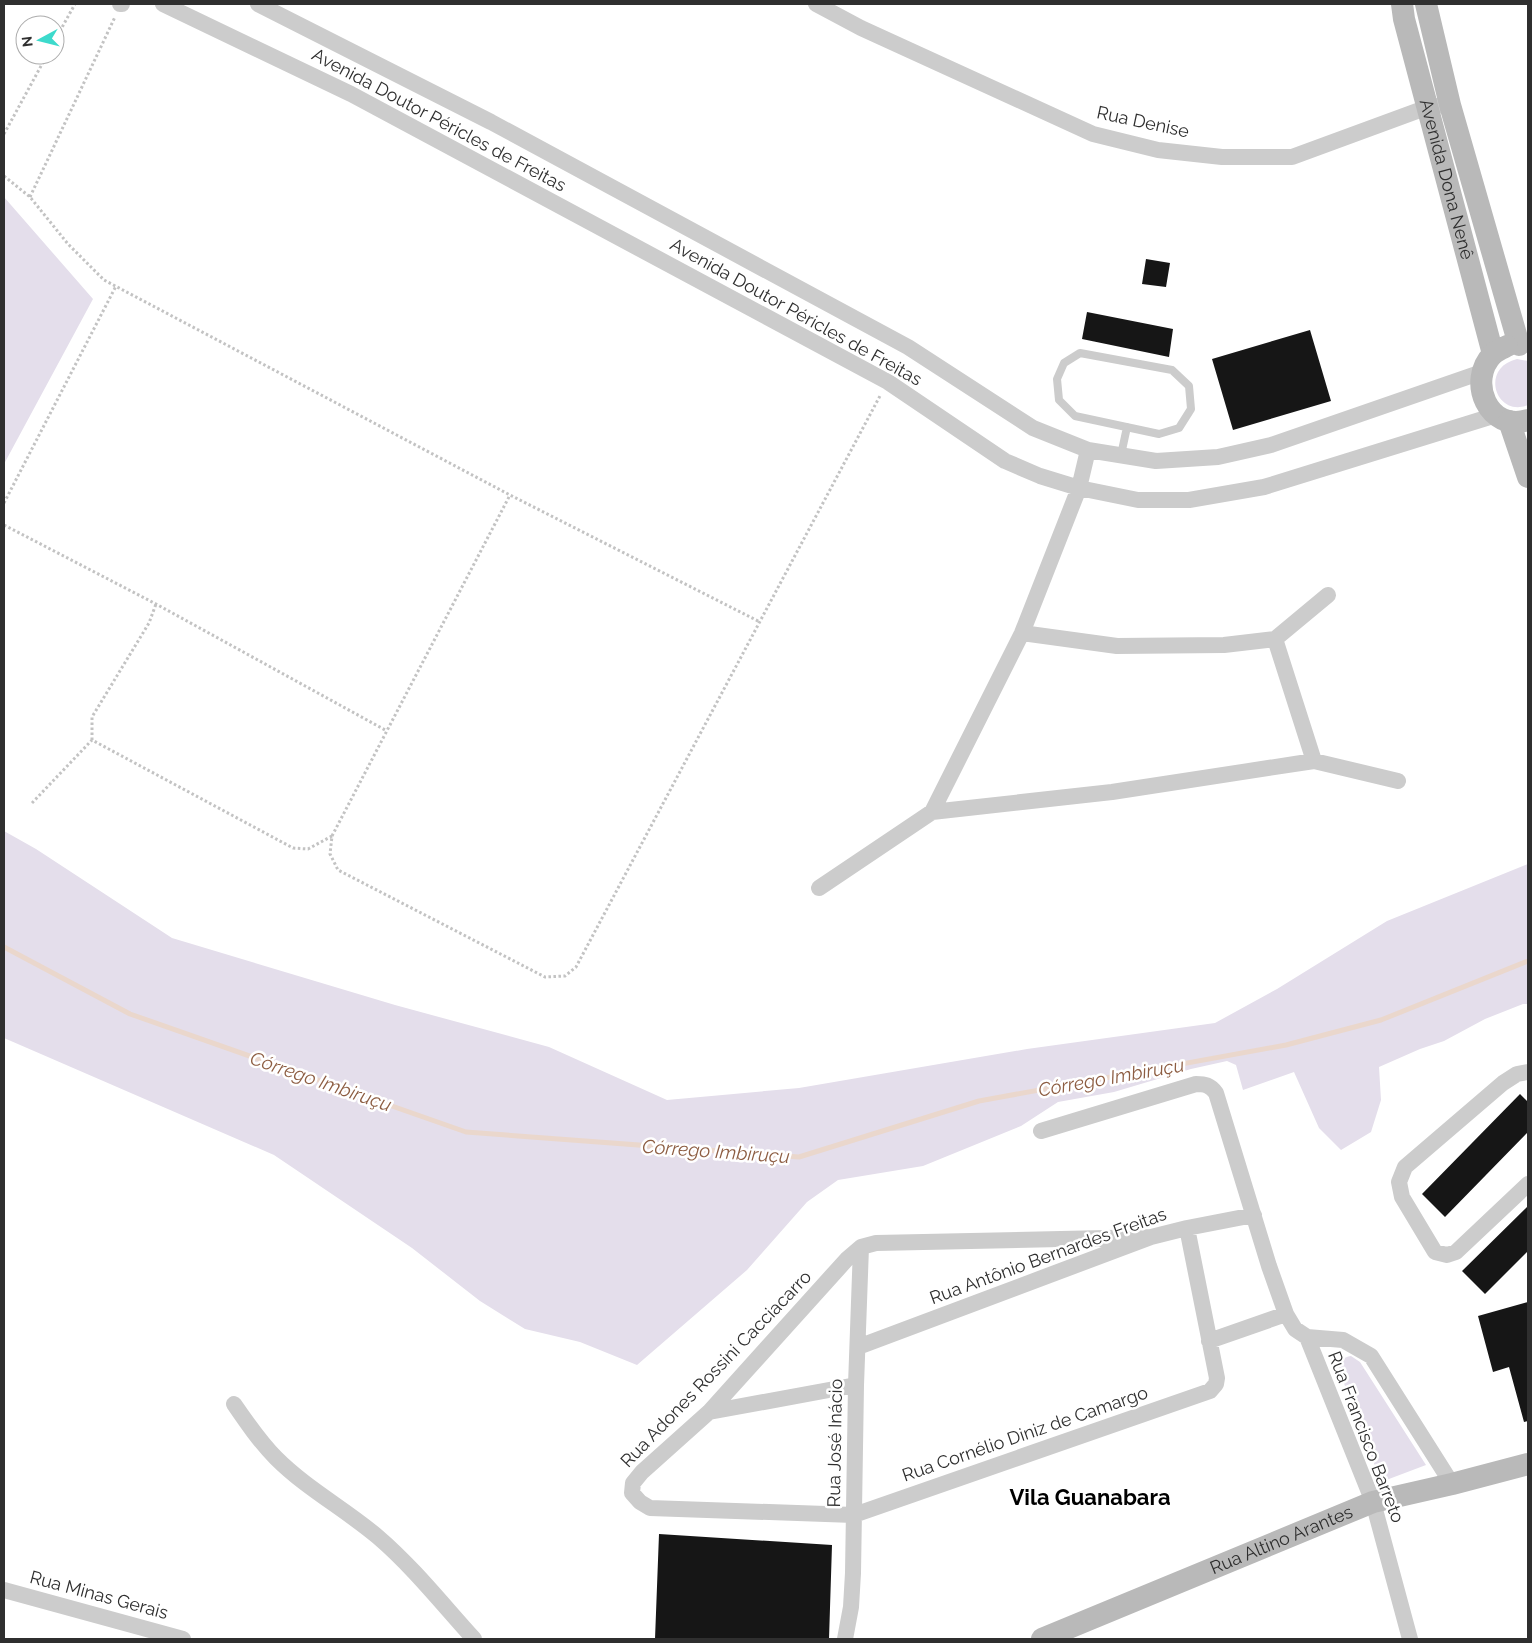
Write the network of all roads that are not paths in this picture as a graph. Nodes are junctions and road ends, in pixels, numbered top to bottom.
1 (163, 4) edge
2 (258, 4) edge
3 (816, 4) edge
4 (1402, 4) edge
5 (1426, 4) edge
6 (1439, 106) junction
7 (1524, 346) edge
8 (1488, 363) junction
9 (1511, 419) edge
10 (1128, 427) junction
11 (1088, 450) junction
12 (1121, 455) junction
13 (1528, 478) edge
14 (1079, 488) junction
15 (1328, 595) dead end
16 (1022, 633) junction
17 (1275, 639) junction
18 (1314, 761) junction
19 (1398, 781) dead end
20 (932, 812) junction
21 (819, 888) dead end
22 (1528, 1072) edge
23 (1041, 1131) dead end
24 (1528, 1184) edge
25 (1254, 1215) junction
26 (1187, 1228) junction
27 (1151, 1237) junction
28 (861, 1247) junction
29 (1286, 1314) junction
30 (1307, 1337) junction
31 (1210, 1341) junction
32 (858, 1347) junction
33 (856, 1385) junction
34 (234, 1404) dead end
35 (708, 1412) junction
36 (1528, 1464) edge
37 (1452, 1484) junction
38 (1373, 1502) junction
39 (854, 1515) junction
40 (4, 1590) edge
41 (183, 1639) edge
42 (474, 1639) edge
43 (845, 1639) edge
44 (1042, 1639) edge
45 (1410, 1639) edge

1 - 14 street, Avenida Doutor Péricles de Freitas
2 - 11 street, Avenida Doutor Péricles de Freitas
3 - 6 street, Rua Denise
4 - 6 street, Avenida Dona Nenê
5 - 6 street, Avenida Dona Nenê
6 - 7 street, Avenida Dona Nenê
6 - 8 street, Avenida Dona Nenê
7 - 8 street
8 - 9 street, Avenida Dona Nenê
8 - 12 street, Avenida Doutor Péricles de Freitas
9 - 13 street
9 - 14 street, Avenida Doutor Péricles de Freitas
10 - 10 lane
10 - 12 lane
11 - 12 street, Avenida Doutor Péricles de Freitas
11 - 14 street
14 - 16 street
15 - 17 street
16 - 17 street
16 - 20 street
17 - 18 street
18 - 19 street
18 - 20 street
20 - 21 street
22 - 24 street
23 - 25 street
25 - 26 street, Rua Antônio Bernardes Freitas
25 - 29 street
26 - 27 street, Rua Antônio Bernardes Freitas
26 - 31 street
27 - 28 street
27 - 32 street, Rua Antônio Bernardes Freitas
28 - 32 street, Rua José Inácio
28 - 35 street, Rua Adones Rossini Cacciacarro
29 - 30 street
29 - 31 street
30 - 37 street
30 - 38 street, Rua Francisco Barreto
31 - 39 street, Rua Cornélio Diniz de Camargo
32 - 33 street, Rua José Inácio
33 - 35 street
33 - 39 street, Rua José Inácio
34 - 42 street
35 - 39 street, Rua Adones Rossini Cacciacarro
36 - 37 street, Rua Altino Arantes
37 - 38 street, Rua Altino Arantes
38 - 44 street, Rua Altino Arantes
38 - 45 street, Rua Francisco Barreto
39 - 43 street, Rua José Inácio
40 - 41 street, Rua Minas Gerais

